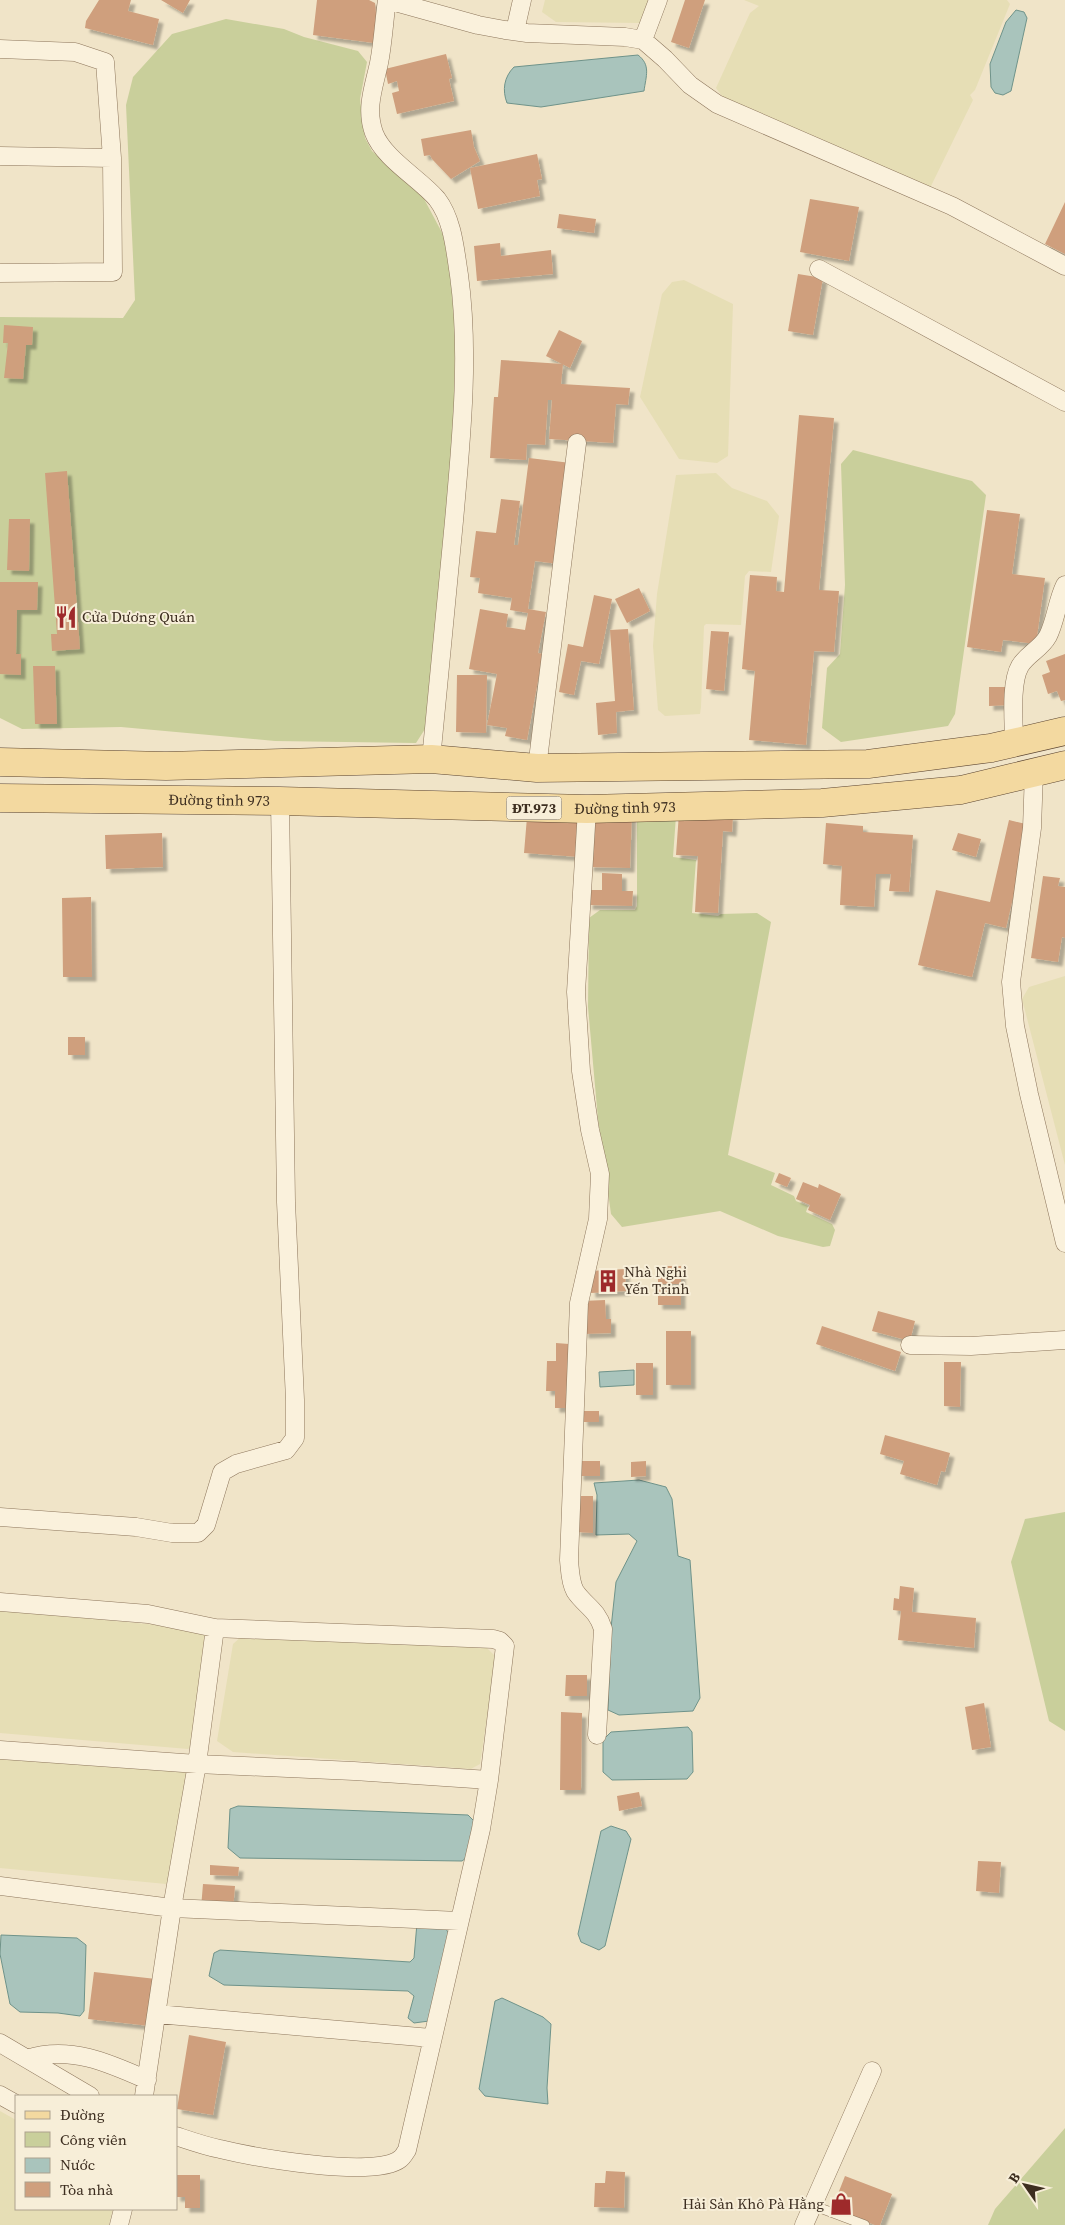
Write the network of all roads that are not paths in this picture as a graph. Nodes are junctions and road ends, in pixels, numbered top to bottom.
1 (387, 0) edge
2 (522, 0) edge
3 (658, 0) edge
4 (515, 31) junction
5 (643, 40) junction
6 (0, 49) edge
7 (0, 156) edge
8 (112, 158) junction
9 (1065, 266) edge
10 (819, 269) dead end
11 (0, 273) edge
12 (1065, 402) edge
13 (577, 443) dead end
14 (1065, 585) edge
15 (1065, 731) edge
16 (1014, 742) junction
17 (431, 759) junction
18 (0, 762) edge
19 (1065, 765) edge
20 (537, 768) junction
21 (1034, 772) junction
22 (0, 798) edge
23 (280, 802) junction
24 (587, 809) junction
25 (1061, 1206) edge
26 (1065, 1243) edge
27 (1065, 1340) edge
28 (910, 1345) dead end
29 (0, 1517) edge
30 (0, 1602) edge
31 (214, 1628) junction
32 (597, 1735) dead end
33 (0, 1750) edge
34 (197, 1764) junction
35 (489, 1780) junction
36 (0, 1886) edge
37 (172, 1908) junction
38 (459, 1921) junction
39 (157, 2014) junction
40 (431, 2038) junction
41 (0, 2043) edge
42 (27, 2059) junction
43 (872, 2071) dead end
44 (146, 2088) edge
45 (0, 2095) edge
46 (88, 2095) edge
47 (15, 2103) edge
48 (178, 2137) edge
49 (812, 2205) junction
50 (123, 2210) edge
51 (120, 2225) edge
52 (804, 2225) edge
53 (865, 2225) edge

1 - 4 street
1 - 17 street
2 - 4 street
3 - 5 street
4 - 5 street
5 - 9 street
6 - 8 street
7 - 8 street
8 - 11 street
10 - 12 street
13 - 20 street
14 - 16 street
15 - 16 main road
16 - 20 main road
17 - 18 main road
17 - 20 main road
19 - 21 main road, Đường tỉnh 973 / ĐT.973
21 - 24 main road, Đường tỉnh 973 / ĐT.973
21 - 25 street
22 - 23 main road, Đường tỉnh 973 / ĐT.973
23 - 24 main road, Đường tỉnh 973 / ĐT.973
23 - 29 street
24 - 32 street
25 - 26 street
27 - 28 street
30 - 31 street
31 - 34 street
31 - 35 street
33 - 34 street
34 - 35 street
34 - 37 street
35 - 38 street
36 - 37 street
37 - 38 street
37 - 39 street
38 - 40 street
39 - 40 street
39 - 44 street
40 - 48 street
41 - 42 street
42 - 44 street
42 - 46 street
43 - 49 street
45 - 47 street
49 - 52 street
49 - 53 lane
50 - 51 street

